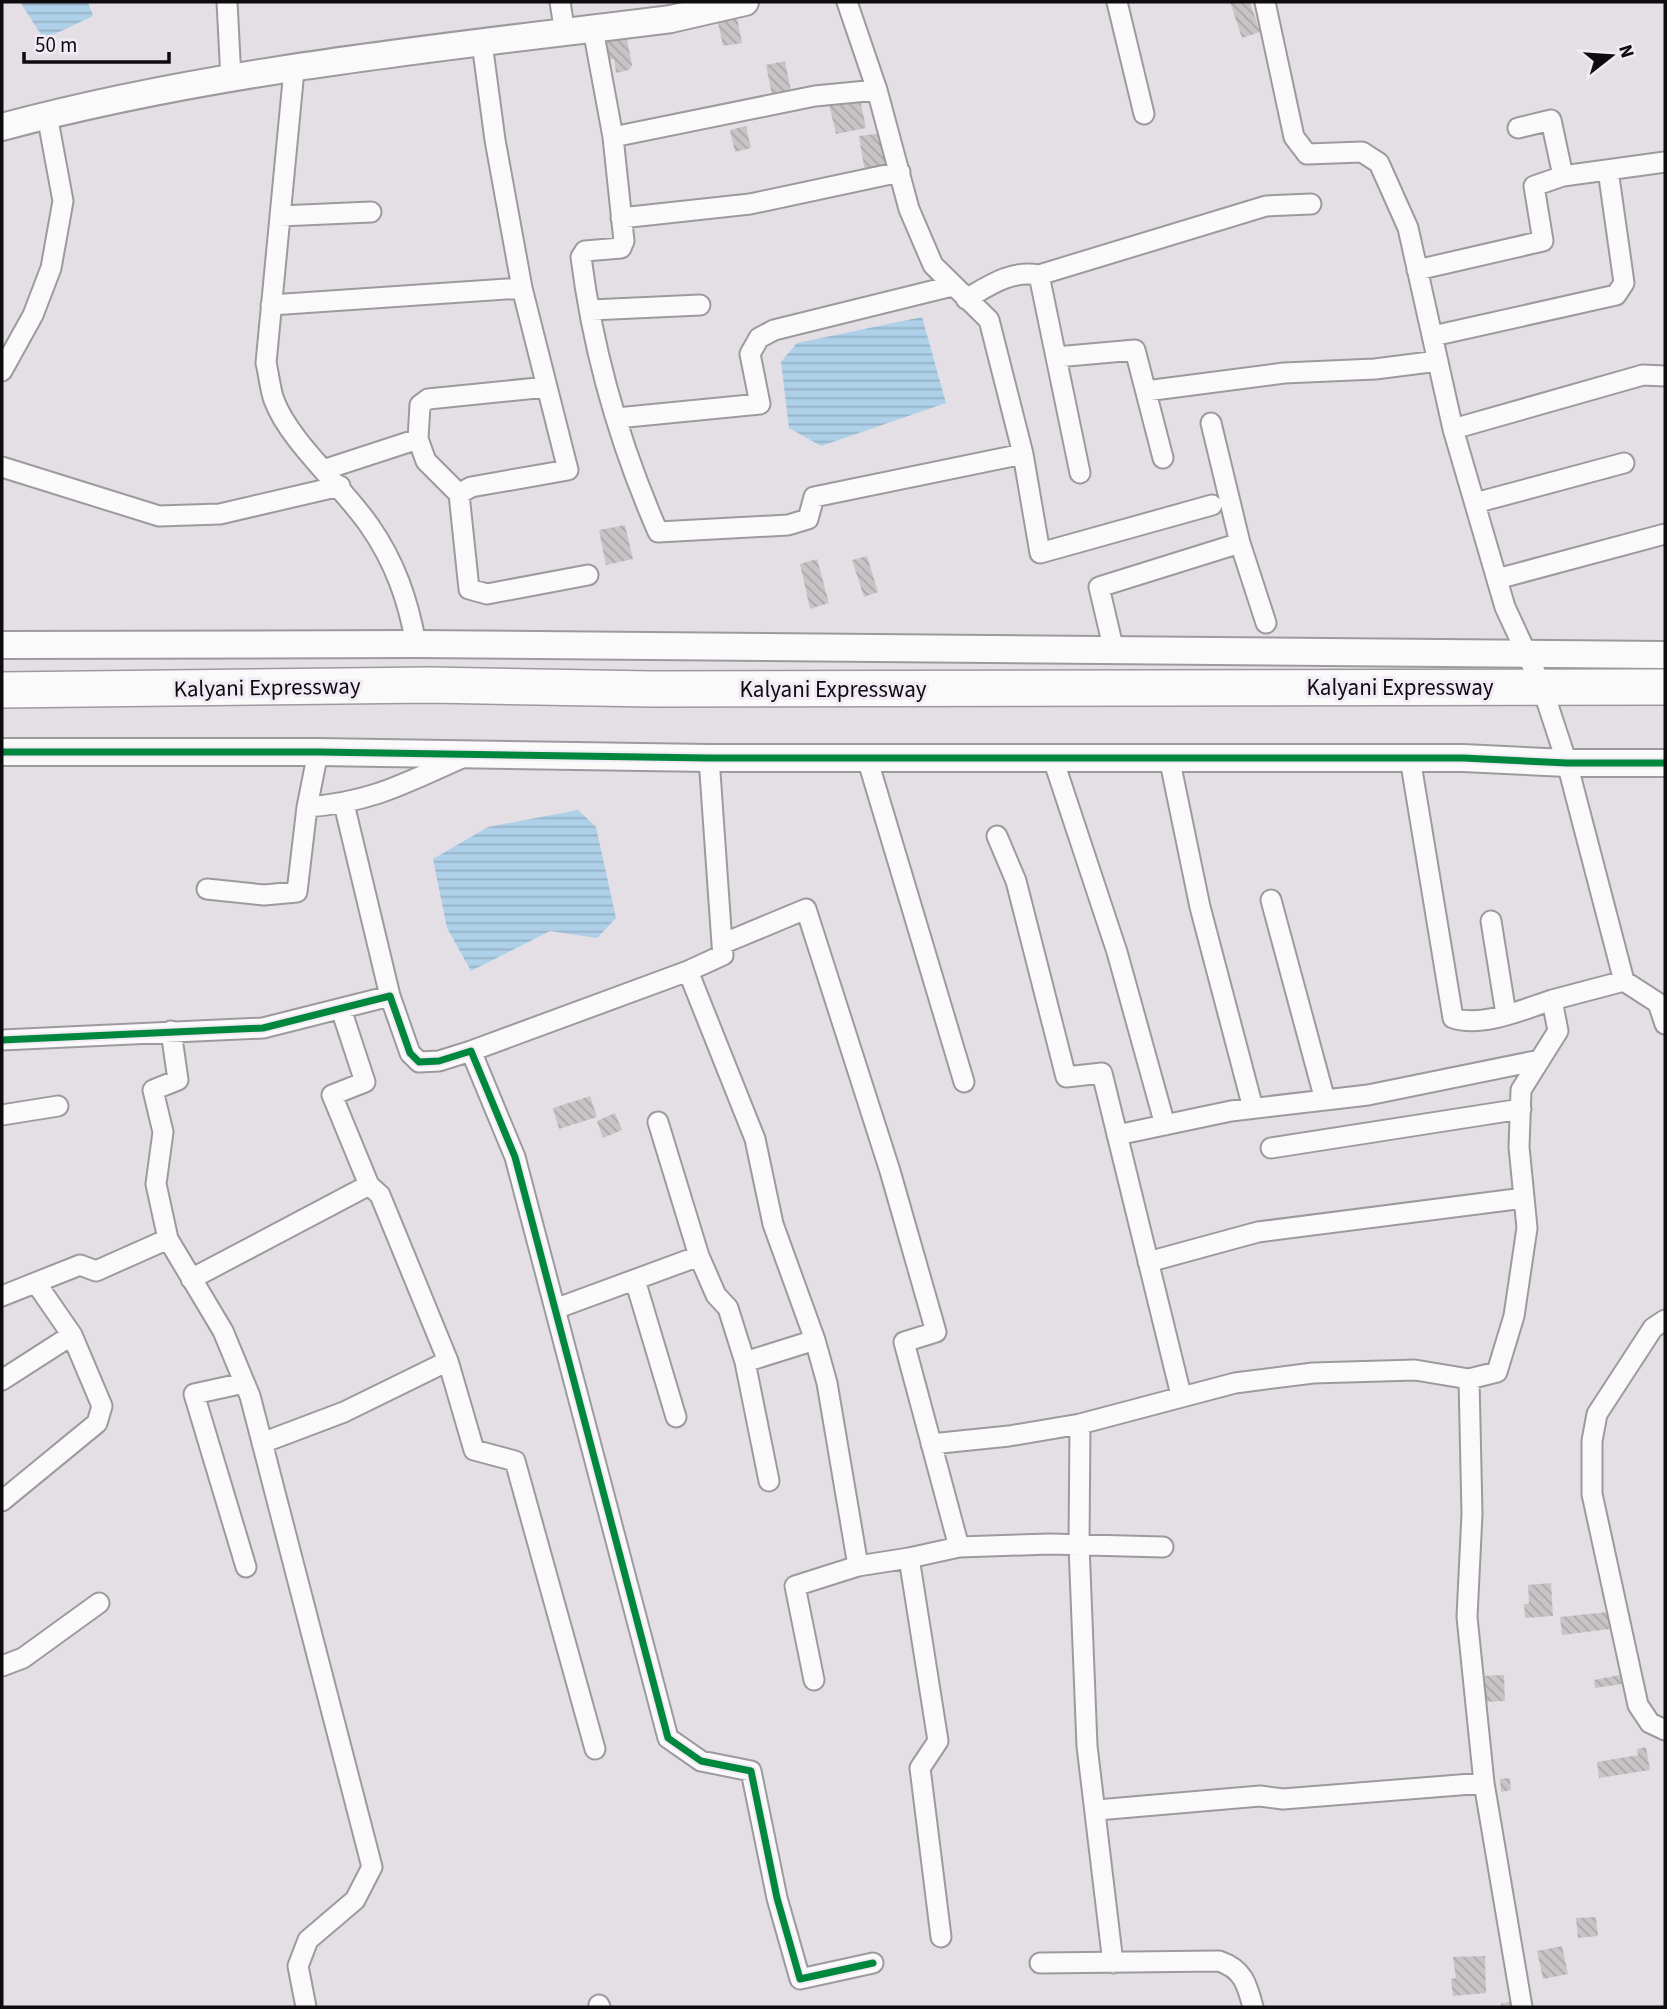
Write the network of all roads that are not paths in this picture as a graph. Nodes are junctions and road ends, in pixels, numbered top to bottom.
1 (227, 2) edge
2 (560, 2) edge
3 (745, 2) edge
4 (847, 2) edge
5 (1117, 2) edge
6 (1265, 2) edge
7 (593, 29) junction
8 (565, 33) junction
9 (482, 43) junction
10 (294, 70) junction
11 (231, 79) junction
12 (877, 90) junction
13 (1144, 114) dead end
14 (47, 115) junction
15 (2, 127) edge
16 (1518, 128) dead end
17 (613, 137) junction
18 (1665, 162) edge
19 (1608, 170) junction
20 (900, 172) junction
21 (1563, 176) junction
22 (1311, 204) dead end
23 (371, 212) dead end
24 (280, 216) junction
25 (621, 218) junction
26 (1417, 270) junction
27 (1040, 275) junction
28 (522, 288) junction
29 (959, 292) junction
30 (271, 305) junction
31 (699, 305) dead end
32 (591, 310) junction
33 (1433, 336) junction
34 (1056, 357) junction
35 (1438, 361) junction
36 (2, 371) edge
37 (1665, 376) edge
38 (547, 387) junction
39 (1146, 391) junction
40 (617, 418) junction
41 (1211, 423) dead end
42 (1453, 429) junction
43 (418, 439) junction
44 (1023, 454) junction
45 (1163, 458) dead end
46 (1624, 463) dead end
47 (2, 467) edge
48 (326, 469) junction
49 (1080, 473) dead end
50 (340, 486) junction
51 (459, 494) junction
52 (1475, 503) junction
53 (1212, 505) dead end
54 (1665, 534) edge
55 (1240, 543) junction
56 (588, 575) dead end
57 (1497, 579) junction
58 (1266, 623) dead end
59 (416, 644) junction
60 (2, 645) edge
61 (1114, 651) junction
62 (1665, 655) edge
63 (1535, 672) junction
64 (1665, 687) edge
65 (2, 690) edge
66 (2, 752) edge
67 (318, 752) junction
68 (468, 755) junction
69 (1169, 757) junction
70 (709, 758) junction
71 (867, 758) junction
72 (1410, 758) junction
73 (1053, 759) junction
74 (1567, 763) junction
75 (1665, 763) edge
76 (344, 804) junction
77 (307, 807) junction
78 (997, 836) dead end
79 (206, 889) dead end
80 (1270, 900) dead end
81 (1491, 921) dead end
82 (722, 944) junction
83 (688, 971) junction
84 (1624, 981) junction
85 (390, 996) junction
86 (1552, 1000) junction
87 (1662, 1004) edge
88 (341, 1009) junction
89 (1506, 1014) junction
90 (1665, 1024) edge
91 (171, 1031) junction
92 (2, 1040) edge
93 (471, 1051) junction
94 (1540, 1060) junction
95 (964, 1083) dead end
96 (1325, 1100) junction
97 (58, 1107) dead end
98 (1253, 1108) junction
99 (1521, 1109) junction
100 (2, 1115) edge
101 (658, 1122) dead end
102 (1165, 1125) junction
103 (1117, 1135) junction
104 (1271, 1148) dead end
105 (369, 1185) junction
106 (1524, 1198) junction
107 (168, 1239) junction
108 (699, 1256) junction
109 (1147, 1262) junction
110 (191, 1279) junction
111 (635, 1280) junction
112 (36, 1283) junction
113 (2, 1296) edge
114 (555, 1309) junction
115 (1665, 1320) edge
116 (72, 1335) junction
117 (815, 1340) junction
118 (448, 1361) junction
119 (745, 1362) junction
120 (1469, 1379) junction
121 (2, 1380) edge
122 (244, 1383) junction
123 (1181, 1395) junction
124 (676, 1418) dead end
125 (1080, 1424) junction
126 (262, 1443) junction
127 (931, 1444) junction
128 (769, 1481) dead end
129 (2, 1501) edge
130 (1079, 1545) junction
131 (959, 1547) junction
132 (1163, 1547) dead end
133 (909, 1558) junction
134 (858, 1566) junction
135 (246, 1567) dead end
136 (99, 1603) dead end
137 (2, 1666) edge
138 (814, 1680) dead end
139 (1665, 1730) edge
140 (595, 1749) dead end
141 (1484, 1783) junction
142 (1097, 1810) junction
143 (941, 1937) dead end
144 (873, 1963) dead end
145 (1040, 1963) dead end
146 (1114, 1963) junction
147 (306, 2007) edge
148 (1253, 2007) edge
149 (1522, 2007) edge

1 - 11 street
2 - 8 street
3 - 7 street
4 - 12 street
5 - 13 street
6 - 26 street
7 - 8 street
7 - 17 street
8 - 9 street
9 - 10 street
9 - 28 street
10 - 11 street
10 - 24 street
11 - 14 street
12 - 17 street
12 - 20 street
14 - 15 street
14 - 36 street
16 - 21 street
17 - 25 street
18 - 19 street
19 - 21 street
19 - 33 street
20 - 25 street
20 - 29 street
21 - 26 street
22 - 27 street
23 - 24 street
24 - 30 street
25 - 32 street
26 - 33 street
27 - 29 street
27 - 34 street
28 - 30 street
28 - 38 street
29 - 40 street
29 - 44 street
30 - 48 street
31 - 32 street
32 - 40 street
33 - 35 street
34 - 39 street
34 - 49 street
35 - 39 street
35 - 42 street
37 - 42 street
38 - 43 street
38 - 51 street
39 - 45 street
40 - 44 street
41 - 55 street
42 - 52 street
43 - 48 street
43 - 51 street
44 - 53 street
46 - 52 street
47 - 50 street
48 - 50 street
50 - 59 street
51 - 56 street
52 - 57 street
54 - 57 street
55 - 58 street
55 - 61 street
57 - 63 street
59 - 60 street
59 - 61 street
61 - 63 street
62 - 63 street
63 - 64 highway, Kalyani Expressway
63 - 65 highway, Kalyani Expressway
63 - 74 street
66 - 67 street
67 - 68 street
67 - 77 street
68 - 70 street
68 - 76 street
69 - 72 street
69 - 73 street
69 - 98 street
70 - 71 street
70 - 82 street
71 - 73 street
71 - 95 street
72 - 74 street
72 - 89 street
73 - 102 street
74 - 75 street
74 - 84 street
76 - 77 street
76 - 85 street
77 - 79 street
78 - 103 street
80 - 96 street
81 - 89 street
82 - 83 street
82 - 127 street
83 - 93 street
83 - 117 street
84 - 86 street
84 - 87 street
85 - 88 street
85 - 93 street
86 - 89 street
86 - 94 street
87 - 90 street
88 - 91 street
88 - 105 street
91 - 92 street
91 - 107 street
93 - 114 street
94 - 96 street
94 - 99 street
96 - 98 street
97 - 100 street
98 - 102 street
99 - 104 street
99 - 106 street
101 - 108 street
102 - 103 street
103 - 109 street
105 - 110 street
105 - 118 street
106 - 109 street
106 - 120 street
107 - 110 street
107 - 112 street
108 - 111 street
108 - 119 street
109 - 123 street
110 - 122 street
111 - 114 street
111 - 124 street
112 - 113 street
112 - 116 street
114 - 144 street
115 - 139 street
116 - 121 street
116 - 129 street
117 - 119 street
117 - 134 street
118 - 126 street
118 - 140 street
119 - 128 street
120 - 123 street
120 - 141 street
122 - 126 street
122 - 135 street
123 - 125 street
125 - 127 street
125 - 130 street
126 - 147 street
127 - 131 street
130 - 131 street
130 - 132 street
130 - 142 street
131 - 133 street
133 - 134 street
133 - 143 street
134 - 138 street
136 - 137 street
141 - 142 street
141 - 149 street
142 - 146 street
145 - 146 street
146 - 148 street

